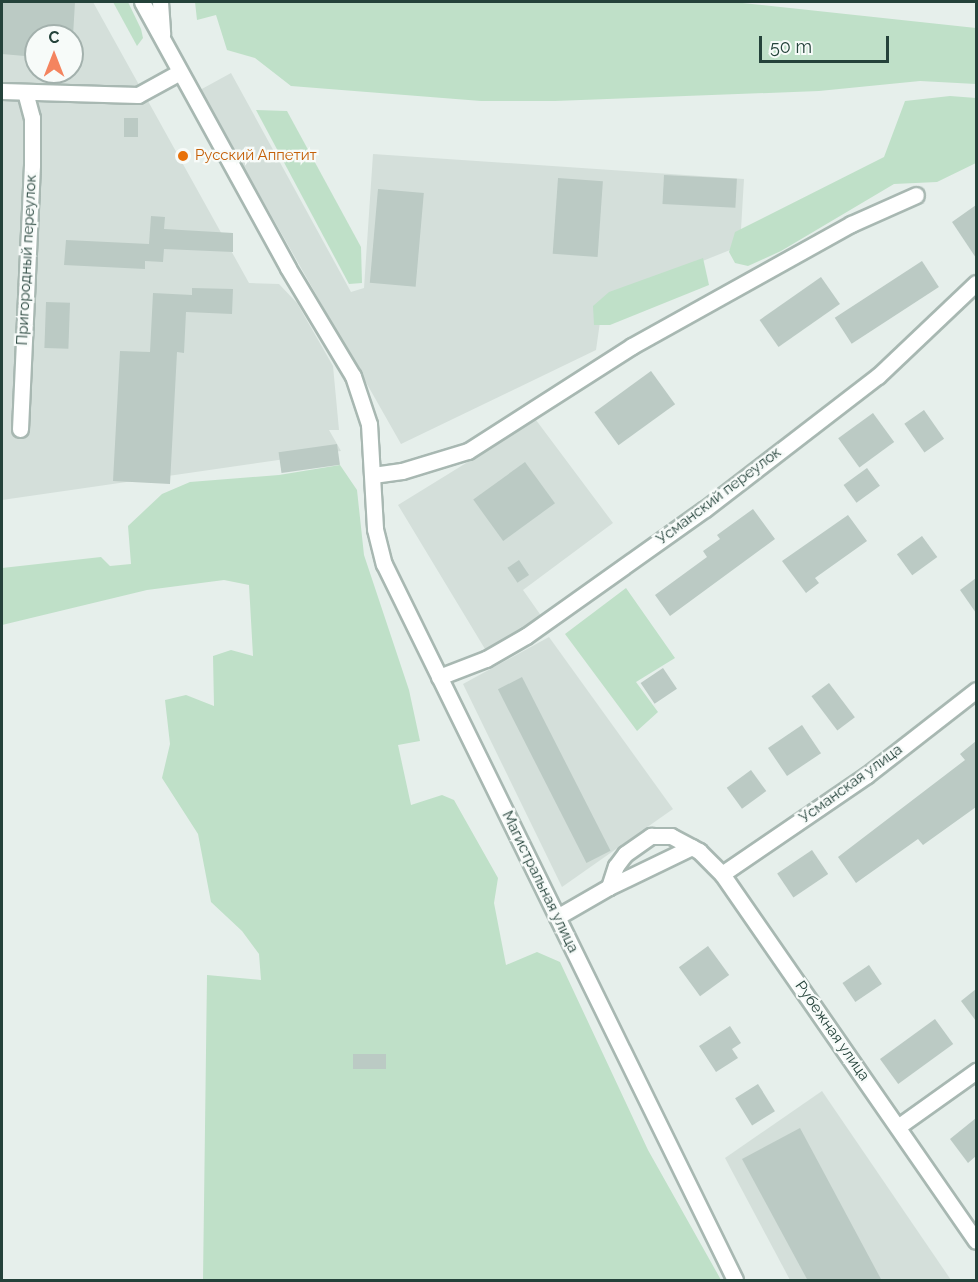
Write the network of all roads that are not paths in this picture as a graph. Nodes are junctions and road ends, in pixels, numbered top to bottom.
1 (142, 2) edge
2 (160, 2) edge
3 (162, 43) junction
4 (178, 73) junction
5 (2, 91) edge
6 (25, 92) junction
7 (916, 195) dead end
8 (976, 283) edge
9 (20, 429) dead end
10 (373, 475) junction
11 (439, 677) junction
12 (976, 690) edge
13 (692, 847) junction
14 (722, 874) junction
15 (609, 887) junction
16 (557, 917) junction
17 (976, 1071) edge
18 (899, 1126) junction
19 (976, 1241) edge
20 (735, 1281) edge

1 - 3 street, Магистральная улица
2 - 3 street
3 - 4 street, Магистральная улица
4 - 6 street
4 - 10 street, Магистральная улица
5 - 6 street
6 - 9 street, Пригородный переулок
7 - 10 street
8 - 11 street, Усманский переулок
10 - 11 street, Магистральная улица
11 - 16 street, Магистральная улица
12 - 14 street, Усманская улица
13 - 14 street, Рубежная улица
13 - 15 street
13 - 15 street, Рубежная улица
14 - 18 street, Рубежная улица
15 - 16 street
16 - 20 street, Магистральная улица
17 - 18 street
18 - 19 street, Рубежная улица

